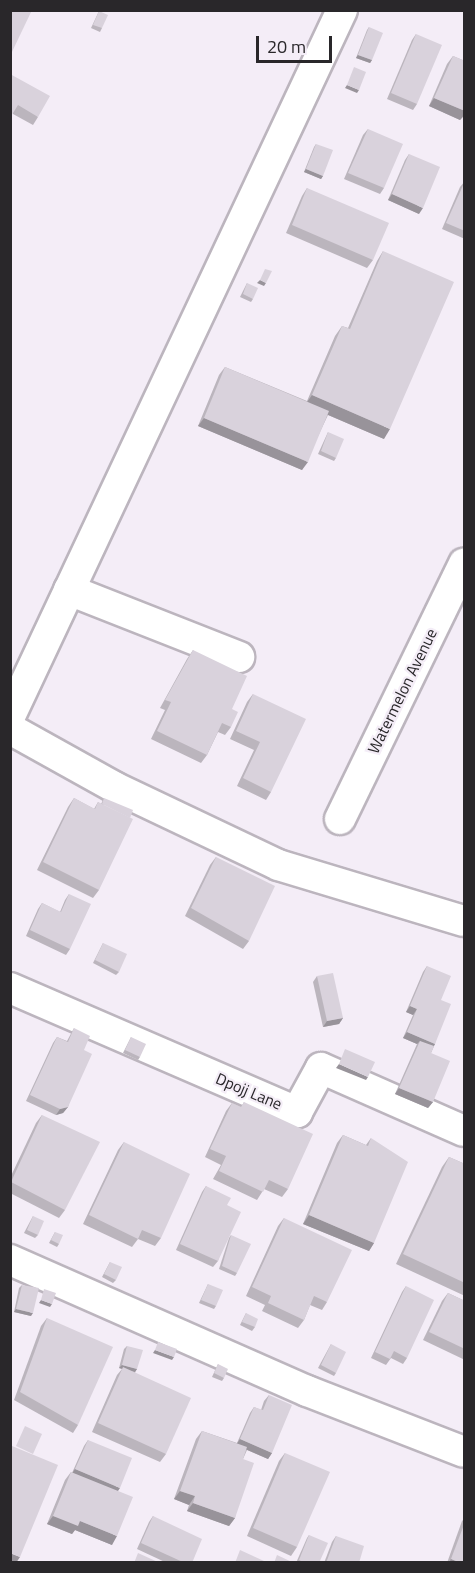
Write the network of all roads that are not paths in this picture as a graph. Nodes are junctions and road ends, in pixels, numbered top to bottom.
1 (342, 10) edge
2 (465, 564) edge
3 (69, 590) junction
4 (239, 657) dead end
5 (10, 716) edge
6 (10, 729) edge
7 (340, 819) dead end
8 (465, 921) edge
9 (10, 988) edge
10 (465, 1131) edge
11 (10, 1260) edge
12 (465, 1452) edge

1 - 3 street
2 - 7 street, Watermelon Avenue
3 - 4 street
3 - 5 street
6 - 8 street
9 - 10 street, Dpojj Lane
11 - 12 street

